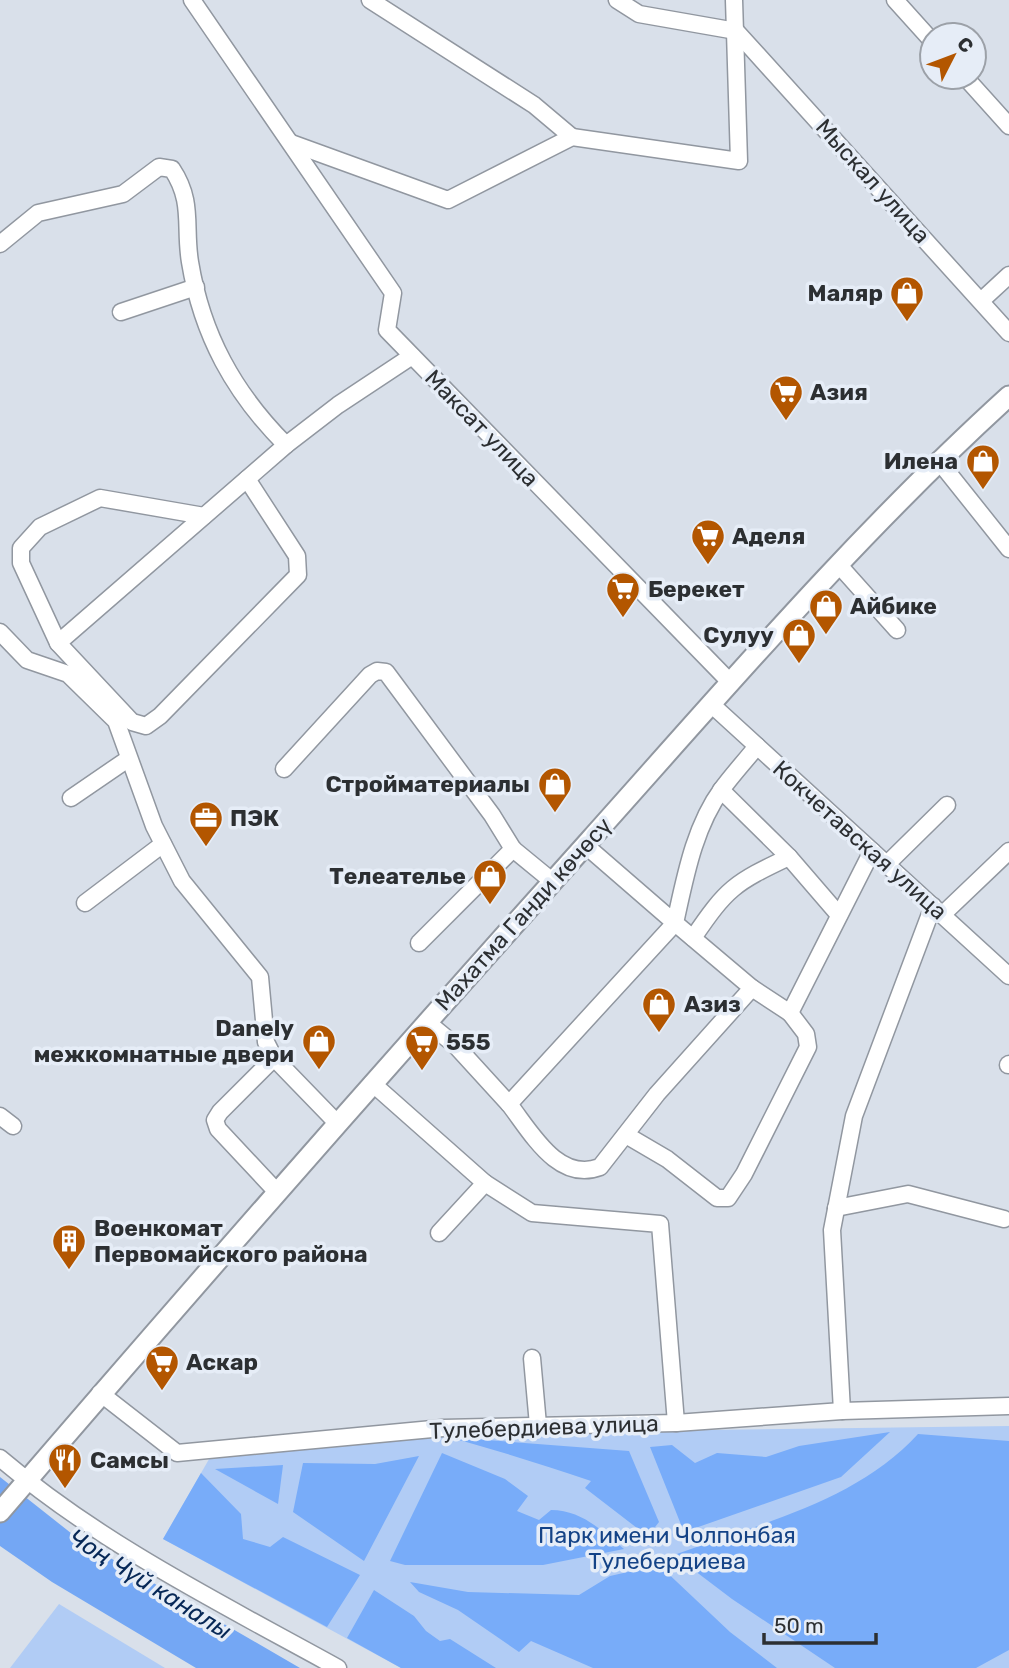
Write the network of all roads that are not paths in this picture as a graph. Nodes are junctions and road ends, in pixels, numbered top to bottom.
1 (192, 0) edge
2 (370, 0) edge
3 (617, 0) edge
4 (734, 0) edge
5 (895, 0) edge
6 (918, 25) edge
7 (736, 31) junction
8 (978, 91) edge
9 (1009, 126) edge
10 (572, 137) junction
11 (291, 143) junction
12 (0, 244) edge
13 (1009, 275) edge
14 (196, 287) junction
15 (982, 300) junction
16 (121, 312) dead end
17 (1009, 333) edge
18 (412, 356) junction
19 (1009, 396) edge
20 (286, 445) junction
21 (938, 460) junction
22 (247, 479) junction
23 (204, 516) junction
24 (1009, 550) edge
25 (838, 564) junction
26 (897, 630) dead end
27 (0, 632) edge
28 (58, 643) junction
29 (730, 682) junction
30 (711, 704) junction
31 (757, 746) junction
32 (128, 759) junction
33 (284, 769) dead end
34 (721, 790) junction
35 (71, 798) dead end
36 (947, 805) dead end
37 (163, 844) junction
38 (585, 845) junction
39 (513, 849) junction
40 (872, 851) junction
41 (1009, 851) edge
42 (789, 857) junction
43 (887, 864) junction
44 (552, 881) junction
45 (85, 903) dead end
46 (937, 911) junction
47 (839, 915) junction
48 (675, 923) junction
49 (693, 938) junction
50 (419, 943) dead end
51 (1007, 970) edge
52 (752, 988) junction
53 (790, 1013) junction
54 (427, 1022) junction
55 (274, 1058) junction
56 (372, 1083) junction
57 (509, 1104) junction
58 (337, 1123) junction
59 (626, 1135) junction
60 (485, 1184) junction
61 (276, 1191) junction
62 (836, 1208) junction
63 (1004, 1219) dead end
64 (439, 1233) dead end
65 (532, 1358) dead end
66 (100, 1393) junction
67 (1009, 1406) edge
68 (842, 1411) junction
69 (676, 1423) junction
70 (538, 1425) junction
71 (0, 1458) edge
72 (27, 1481) junction
73 (0, 1512) edge
74 (338, 1668) edge

1 - 11 street, Максат улица
2 - 10 street
3 - 7 street
4 - 7 street
5 - 6 street
7 - 10 street
7 - 15 street, Мыскал улица
8 - 9 street
10 - 11 street
11 - 18 street, Максат улица
12 - 14 street
13 - 15 street
14 - 16 street
14 - 20 street
15 - 17 street, Мыскал улица
18 - 20 street
18 - 29 street, Максат улица
19 - 21 main road, Махатма Ганди көчөсү
20 - 22 street
21 - 24 street
21 - 25 main road, Махатма Ганди көчөсү
22 - 23 street
22 - 28 street
23 - 28 street
23 - 28 street
25 - 26 street
25 - 29 main road, Махатма Ганди көчөсү
27 - 32 street
29 - 30 main road, Махатма Ганди көчөсү
30 - 31 street, Кокчетавская улица
30 - 38 main road, Махатма Ганди көчөсү
31 - 34 street
31 - 40 street, Кокчетавская улица
32 - 35 street
32 - 37 street
33 - 39 street
34 - 42 street
34 - 48 street
36 - 43 street
37 - 45 street
37 - 55 street
38 - 44 main road, Махатма Ганди көчөсү
38 - 48 street
39 - 44 street
39 - 50 street
40 - 43 street, Кокчетавская улица
40 - 47 street
41 - 46 street
42 - 47 street
42 - 49 street
43 - 46 street, Кокчетавская улица
44 - 54 main road, Махатма Ганди көчөсү
46 - 51 street, Кокчетавская улица
46 - 62 street
47 - 53 street
48 - 49 street
48 - 57 street
49 - 52 street
52 - 53 street
52 - 59 street
53 - 59 street
54 - 56 main road, Махатма Ганди көчөсү
54 - 57 street
55 - 58 street
55 - 61 street
56 - 58 main road, Махатма Ганди көчөсү
56 - 60 street
57 - 59 street
58 - 61 main road, Махатма Ганди көчөсү
60 - 64 street
60 - 69 street
61 - 66 main road, Махатма Ганди көчөсү
62 - 63 street
62 - 68 street
65 - 70 street
66 - 70 street, Тулебердиева улица
66 - 72 main road, Махатма Ганди көчөсү
67 - 68 street, Тулебердиева улица
68 - 69 street, Тулебердиева улица
69 - 70 street, Тулебердиева улица
71 - 72 street
72 - 73 main road, Махатма Ганди көчөсү
72 - 74 street

